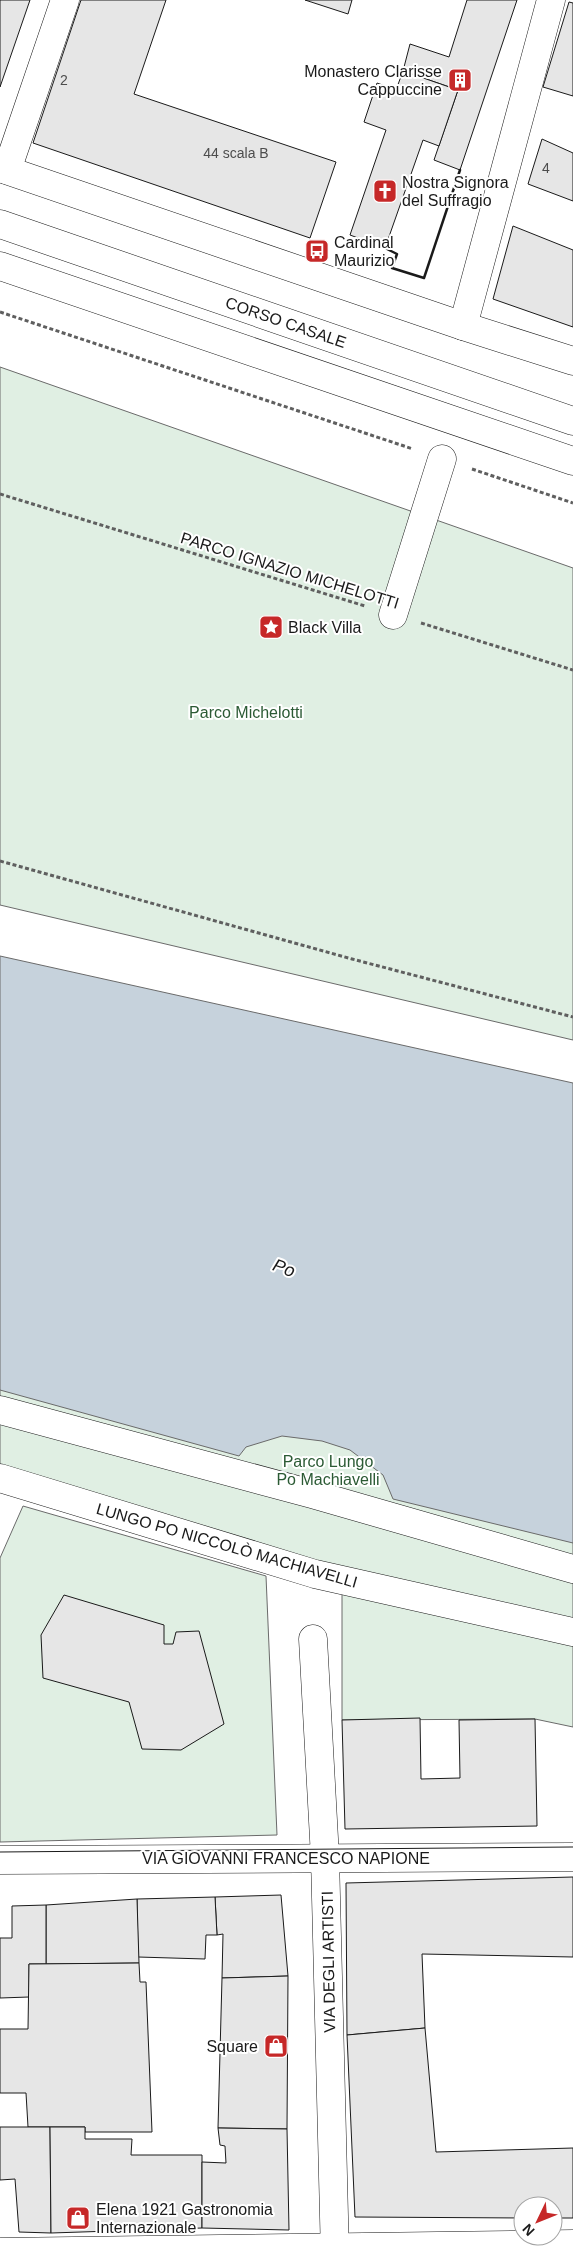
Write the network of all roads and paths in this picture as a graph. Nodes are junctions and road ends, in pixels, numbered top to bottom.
1 (64, 0) edge
2 (551, 0) edge
3 (3, 169) edge
4 (0, 224) edge
5 (0, 266) edge
6 (0, 312) edge
7 (463, 326) junction
8 (573, 361) edge
9 (573, 421) edge
10 (442, 459) junction
11 (573, 461) edge
12 (0, 494) edge
13 (573, 502) edge
14 (393, 615) junction
15 (573, 670) edge
16 (0, 861) edge
17 (573, 1017) edge
18 (0, 1410) edge
19 (0, 1478) edge
20 (573, 1569) edge
21 (573, 1632) edge
22 (312, 1638) dead end
23 (573, 1856) edge
24 (325, 1857) junction
25 (0, 1860) edge
26 (573, 2244) edge
27 (335, 2251) edge
28 (0, 2252) edge

1 - 3 street
2 - 7 street
3 - 7 street
4 - 9 street, CORSO CASALE
5 - 11 street
6 - 10 path
7 - 8 street
10 - 13 path
10 - 14 street
12 - 14 path, PARCO IGNAZIO MICHELOTTI
14 - 15 path, PARCO IGNAZIO MICHELOTTI
16 - 17 path
18 - 20 street
19 - 21 street, LUNGO PO NICCOLÒ MACHIAVELLI
22 - 24 street, VIA DEGLI ARTISTI
23 - 24 street, VIA GIOVANNI FRANCESCO NAPIONE
24 - 25 street, VIA GIOVANNI FRANCESCO NAPIONE
24 - 27 street, VIA DEGLI ARTISTI
26 - 27 street
27 - 28 street

